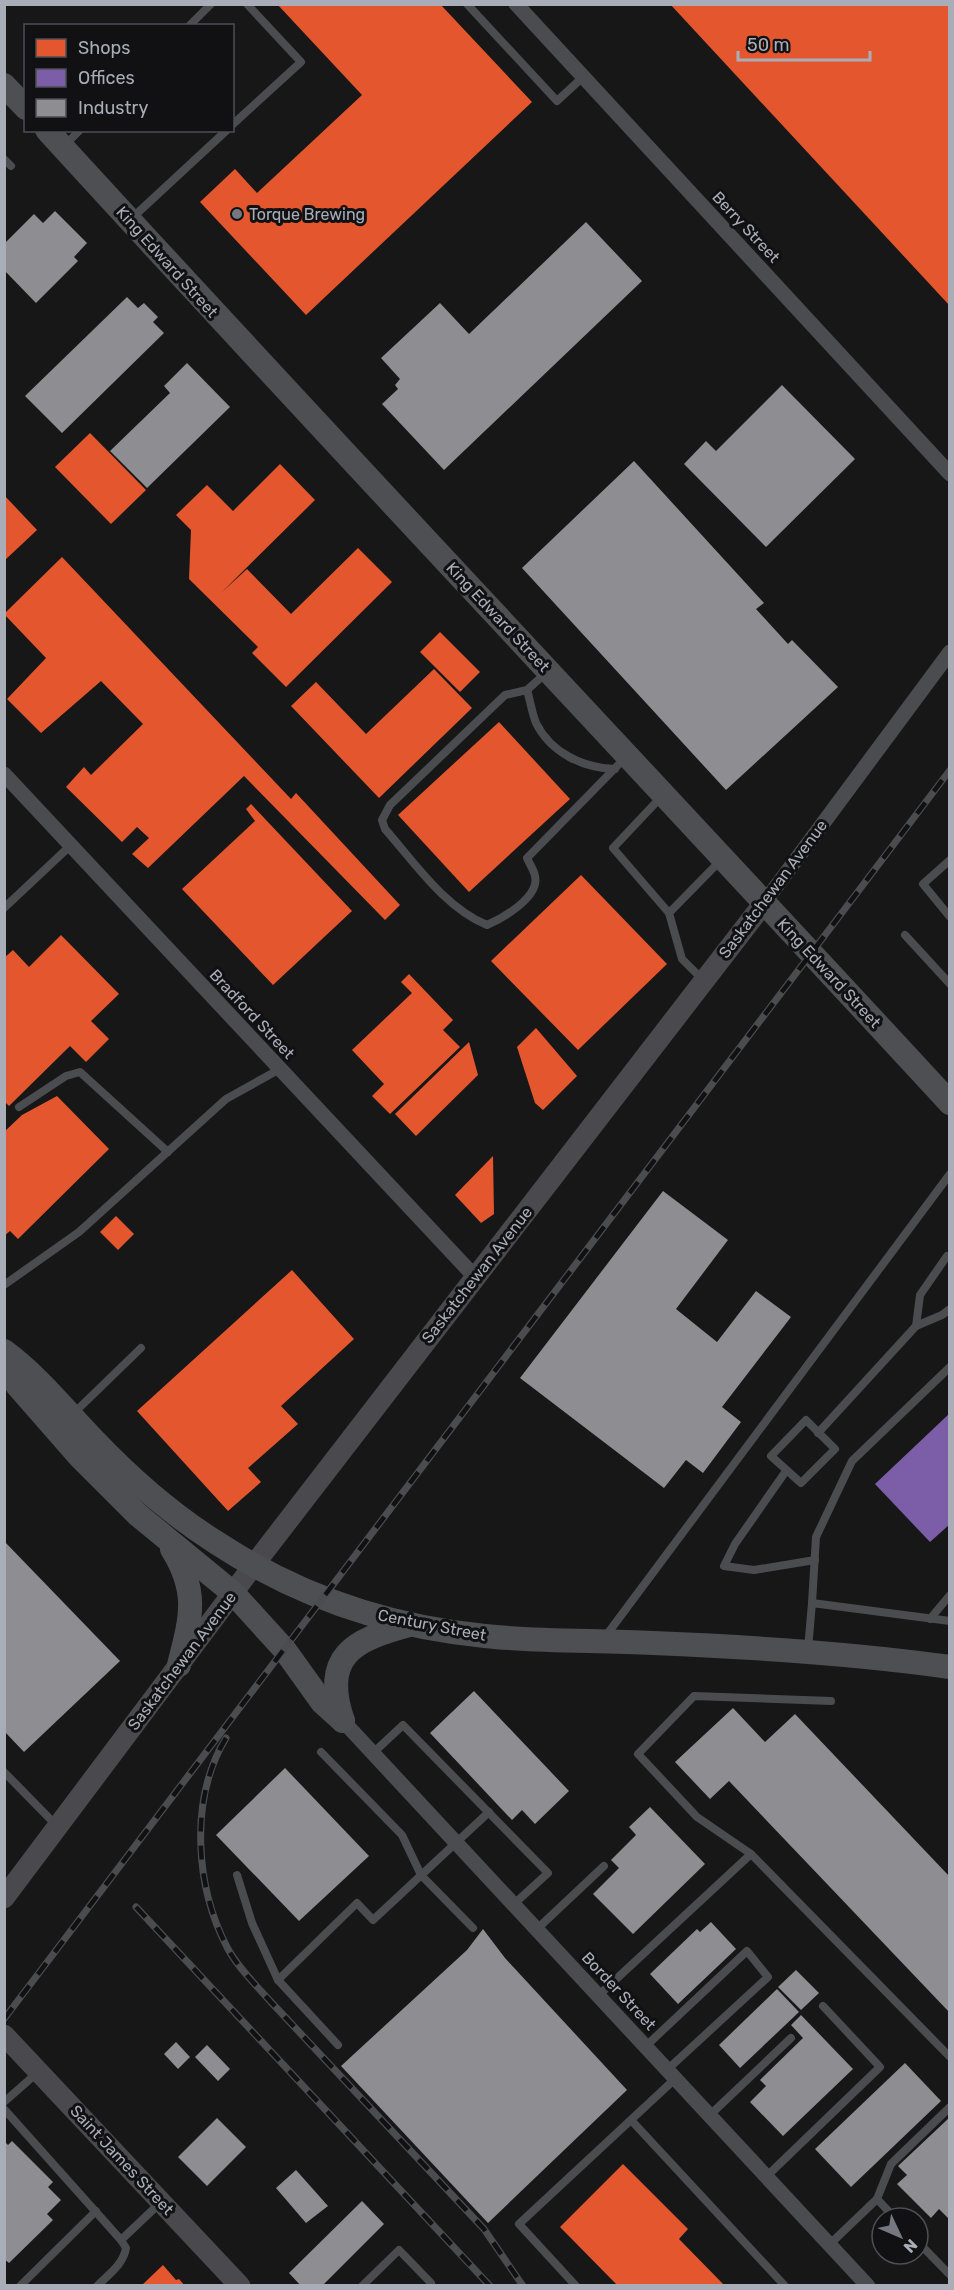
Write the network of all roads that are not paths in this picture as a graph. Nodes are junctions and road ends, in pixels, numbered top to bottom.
1 (211, 4) edge
2 (247, 4) edge
3 (467, 4) edge
4 (516, 4) edge
5 (191, 24) edge
6 (583, 77) junction
7 (4, 85) edge
8 (24, 106) edge
9 (234, 123) edge
10 (74, 132) edge
11 (225, 132) edge
12 (54, 139) edge
13 (4, 159) edge
14 (11, 166) dead end
15 (129, 220) junction
16 (950, 474) edge
17 (950, 652) edge
18 (549, 671) junction
19 (527, 690) junction
20 (622, 762) junction
21 (4, 774) edge
22 (665, 793) junction
23 (70, 846) junction
24 (724, 858) junction
25 (950, 860) edge
26 (764, 903) junction
27 (4, 908) edge
28 (669, 913) junction
29 (950, 917) edge
30 (905, 935) dead end
31 (703, 981) junction
32 (950, 984) edge
33 (280, 1070) junction
34 (950, 1103) edge
35 (19, 1107) dead end
36 (168, 1152) junction
37 (950, 1174) edge
38 (950, 1258) edge
39 (475, 1277) junction
40 (4, 1285) edge
41 (950, 1309) edge
42 (916, 1326) junction
43 (141, 1348) dead end
44 (4, 1351) edge
45 (4, 1363) edge
46 (950, 1367) edge
47 (71, 1416) junction
48 (818, 1433) junction
49 (786, 1471) junction
50 (164, 1536) junction
51 (815, 1560) junction
52 (253, 1566) junction
53 (233, 1593) junction
54 (950, 1595) edge
55 (812, 1603) junction
56 (930, 1619) junction
57 (950, 1621) edge
58 (411, 1624) junction
59 (603, 1640) junction
60 (808, 1651) junction
61 (179, 1665) junction
62 (950, 1667) edge
63 (831, 1701) dead end
64 (344, 1721) junction
65 (321, 1752) dead end
66 (373, 1753) junction
67 (4, 1772) edge
68 (489, 1812) junction
69 (58, 1827) junction
70 (456, 1842) junction
71 (751, 1854) junction
72 (604, 1866) dead end
73 (237, 1875) dead end
74 (421, 1875) junction
75 (4, 1898) edge
76 (514, 1904) junction
77 (473, 1928) dead end
78 (537, 1929) junction
79 (278, 1980) junction
80 (599, 1995) junction
81 (823, 2006) dead end
82 (4, 2035) edge
83 (791, 2038) dead end
84 (338, 2045) dead end
85 (645, 2046) junction
86 (950, 2057) edge
87 (39, 2072) junction
88 (672, 2074) junction
89 (4, 2102) edge
90 (950, 2107) edge
91 (4, 2109) edge
92 (710, 2115) junction
93 (630, 2120) junction
94 (767, 2176) junction
95 (877, 2199) junction
96 (161, 2202) junction
97 (884, 2206) edge
98 (96, 2211) junction
99 (121, 2240) junction
100 (830, 2244) junction
101 (930, 2254) edge
102 (950, 2275) edge
103 (431, 2283) dead end
104 (20, 2286) edge
105 (97, 2286) edge
106 (240, 2286) edge
107 (362, 2286) edge
108 (576, 2286) edge
109 (785, 2286) edge
110 (868, 2286) edge

1 - 5 lane
2 - 9 lane
3 - 6 lane
4 - 6 street, Berry Street
6 - 16 street, Berry Street
7 - 8 main road
10 - 12 lane
11 - 15 lane
12 - 15 main road, King Edward Street
13 - 14 lane
15 - 18 main road, King Edward Street
17 - 26 street, Saskatchewan Avenue
18 - 19 lane
18 - 20 main road, King Edward Street
19 - 20 lane
19 - 20 lane
20 - 22 main road, King Edward Street
21 - 23 street, Bradford Street
22 - 24 main road, King Edward Street
22 - 28 lane
23 - 27 lane
23 - 33 street, Bradford Street
24 - 26 main road, King Edward Street
24 - 28 lane
25 - 29 lane
26 - 31 street, Saskatchewan Avenue
26 - 34 main road, King Edward Street
28 - 31 lane
30 - 32 lane
31 - 39 street, Saskatchewan Avenue
33 - 36 lane
33 - 39 street, Bradford Street
35 - 36 lane
36 - 40 lane
37 - 59 lane
38 - 42 lane
39 - 52 street, Saskatchewan Avenue
41 - 42 lane
42 - 48 lane
43 - 47 lane
44 - 47 main road, Century Street
45 - 50 main road
46 - 51 lane
47 - 52 main road, Century Street
48 - 49 lane
48 - 49 lane
49 - 51 lane
50 - 53 main road
50 - 61 main road
51 - 55 lane
52 - 53 street, Saskatchewan Avenue
52 - 58 main road, Century Street
53 - 61 street, Saskatchewan Avenue
53 - 64 main road
54 - 56 lane
55 - 56 lane
55 - 60 lane
56 - 57 lane
58 - 59 main road, Century Street
58 - 64 main road
59 - 60 main road, Century Street
60 - 62 main road, Century Street
61 - 69 street, Saskatchewan Avenue
63 - 71 lane
64 - 66 street, Border Street
65 - 74 lane
66 - 68 lane
66 - 70 street, Border Street
67 - 69 lane
68 - 70 lane
68 - 76 lane
69 - 75 street, Saskatchewan Avenue
70 - 74 lane
70 - 76 street, Border Street
71 - 80 lane
71 - 86 lane
72 - 78 lane
73 - 79 lane
74 - 77 lane
74 - 79 lane
76 - 78 street, Border Street
78 - 80 street, Border Street
79 - 84 lane
80 - 85 street, Border Street
81 - 94 lane
82 - 87 street, Saint James Street
83 - 92 lane
85 - 88 street, Border Street
85 - 88 lane
87 - 89 lane
87 - 96 street, Saint James Street
88 - 92 street, Border Street
88 - 93 lane
90 - 95 lane
91 - 98 lane
92 - 94 street, Border Street
93 - 108 lane
93 - 109 lane
94 - 100 street, Border Street
95 - 97 lane
95 - 100 lane
96 - 99 lane
96 - 106 street, Saint James Street
98 - 99 lane
98 - 104 lane
99 - 105 lane
100 - 110 street, Border Street
101 - 102 lane
103 - 107 lane

